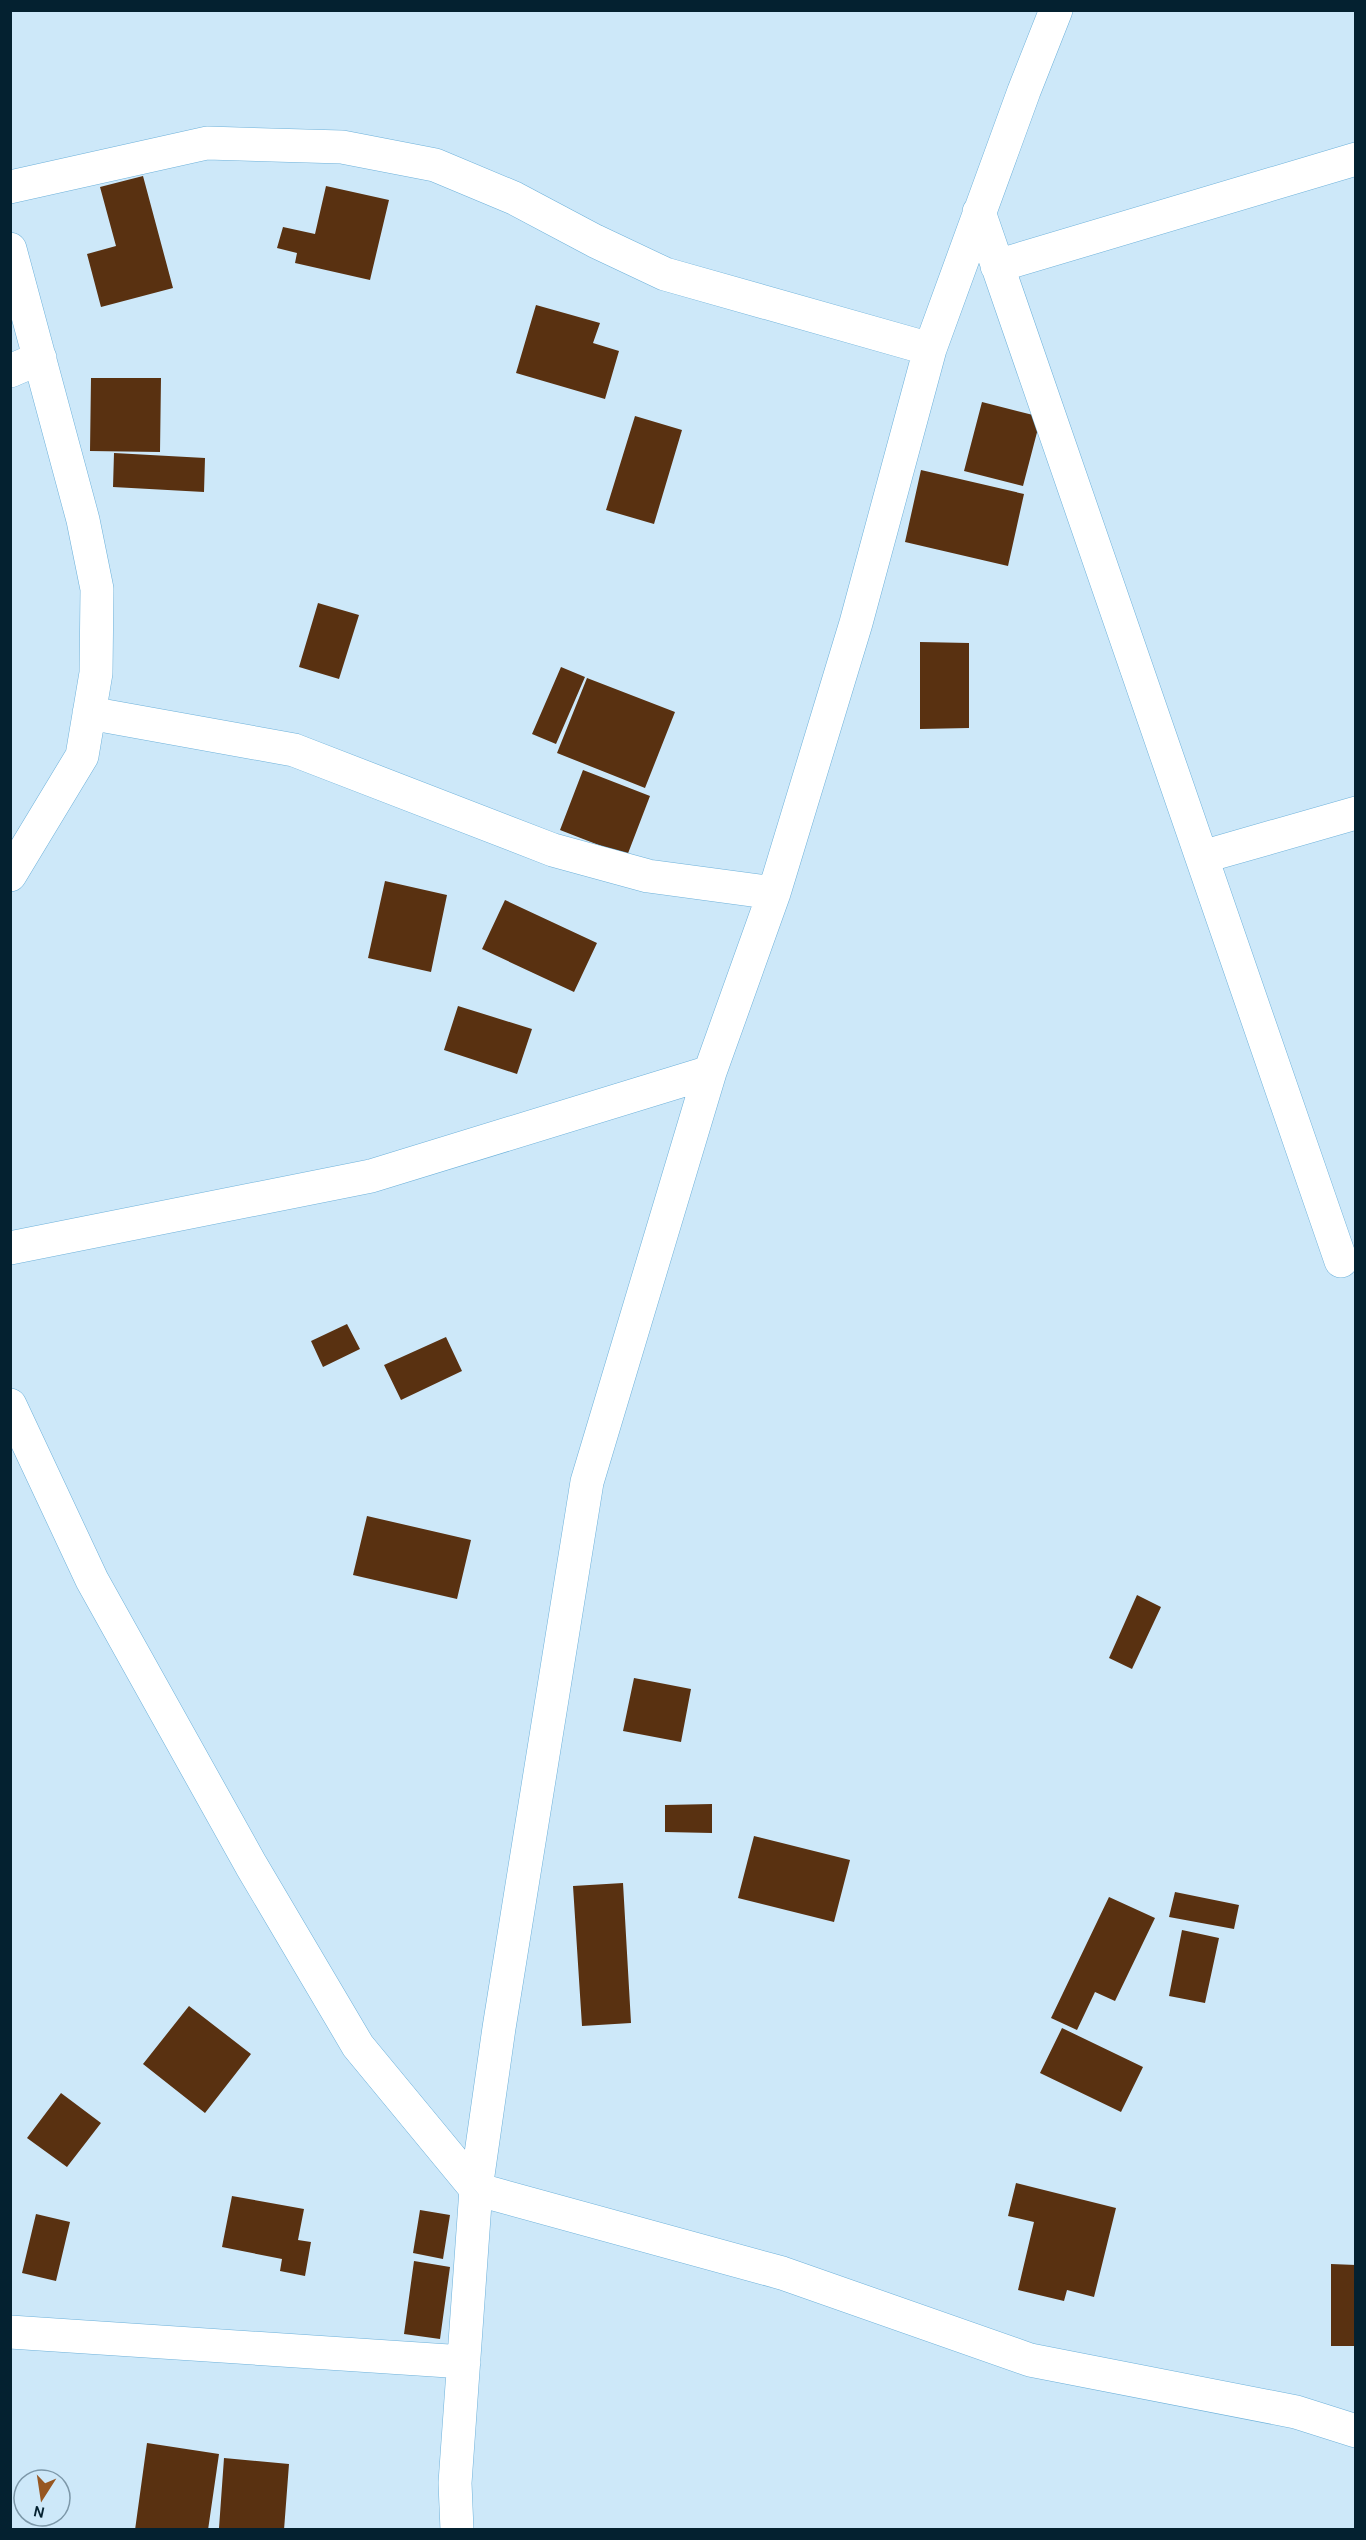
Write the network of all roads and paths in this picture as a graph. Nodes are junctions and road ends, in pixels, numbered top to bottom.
1 (1056, 10) edge
2 (1356, 159) edge
3 (10, 187) edge
4 (979, 212) junction
5 (10, 249) edge
6 (997, 266) junction
7 (930, 349) junction
8 (25, 365) edge
9 (90, 712) junction
10 (1356, 813) edge
11 (1202, 857) junction
12 (10, 874) edge
13 (774, 893) junction
14 (710, 1072) junction
15 (10, 1248) edge
16 (1341, 1261) dead end
17 (10, 1405) edge
18 (476, 2189) junction
19 (10, 2332) edge
20 (464, 2362) junction
21 (1356, 2431) edge
22 (458, 2529) edge

1 - 4 street
2 - 6 street
3 - 7 street
4 - 6 street
4 - 7 street
5 - 8 street
6 - 11 street
7 - 13 street
8 - 9 street
9 - 12 street
9 - 13 street
10 - 11 street
11 - 16 street
13 - 14 street
14 - 15 street
14 - 18 street
17 - 18 street
18 - 20 street
18 - 21 street
19 - 20 street
20 - 22 street

